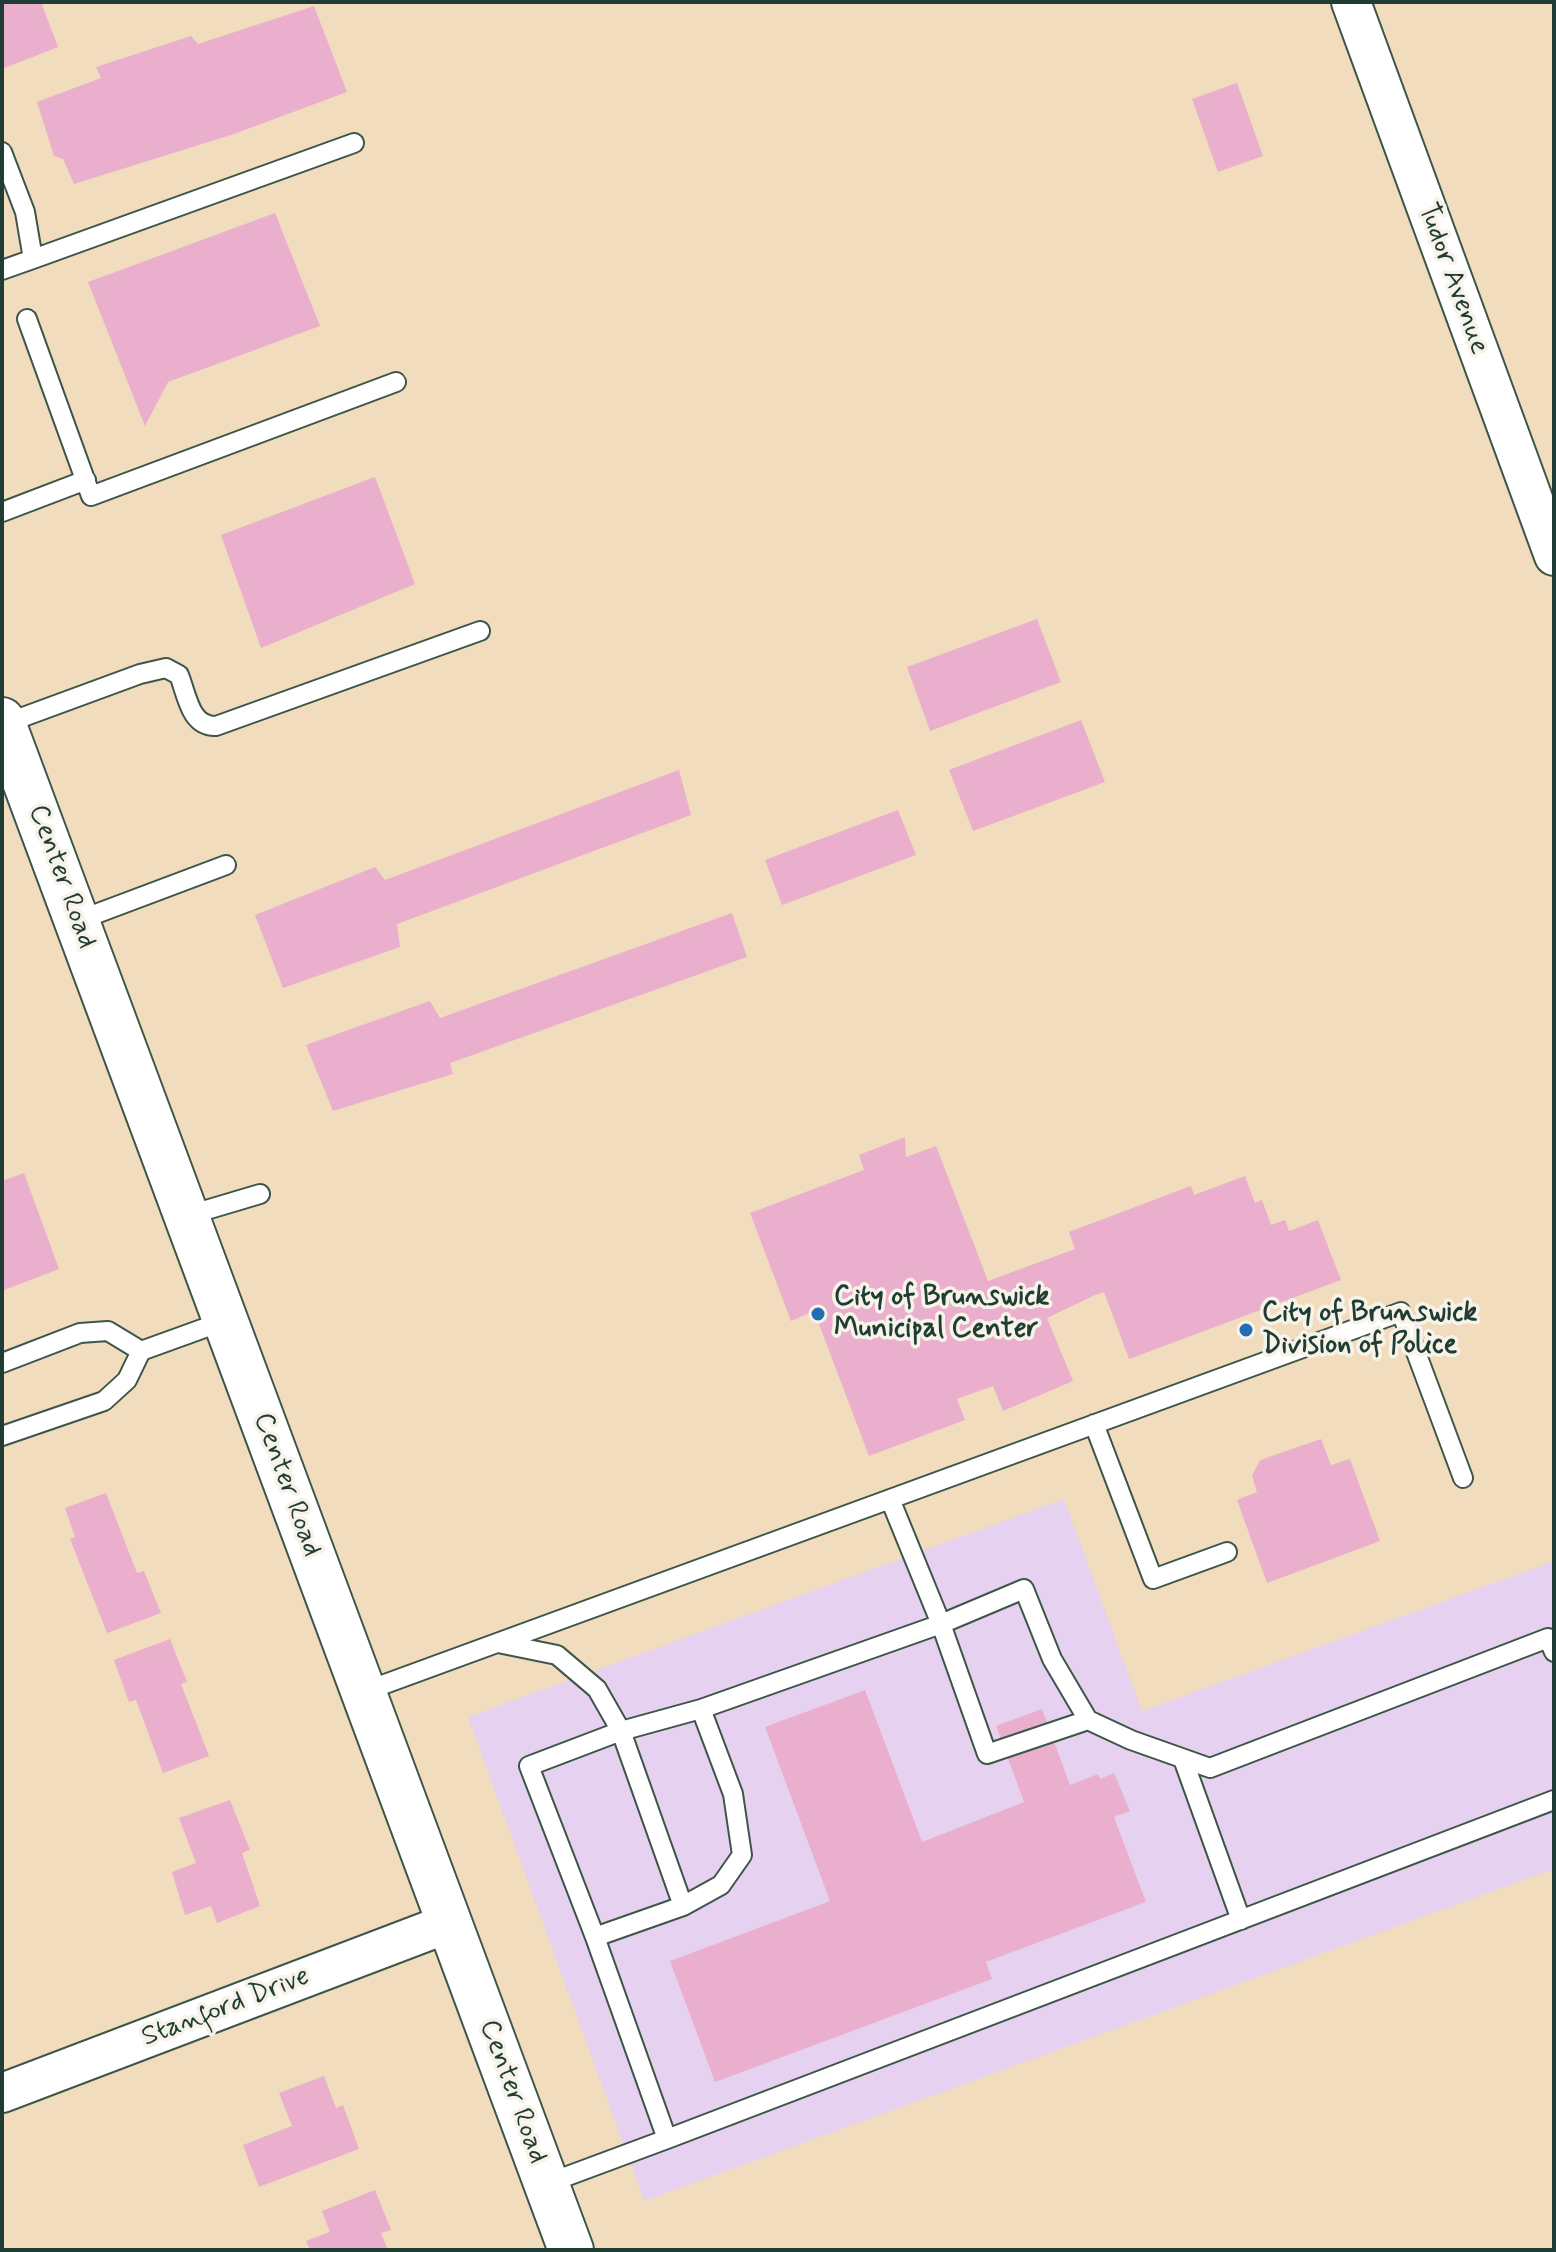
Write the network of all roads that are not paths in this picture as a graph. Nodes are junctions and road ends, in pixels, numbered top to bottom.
1 (1351, 2) edge
2 (354, 143) dead end
3 (2, 152) edge
4 (33, 259) junction
5 (2, 270) edge
6 (27, 319) dead end
7 (396, 382) dead end
8 (86, 480) junction
9 (2, 512) edge
10 (1554, 556) edge
11 (480, 631) dead end
12 (3, 723) edge
13 (226, 865) dead end
14 (77, 921) junction
15 (260, 1194) dead end
16 (186, 1216) junction
17 (224, 1321) junction
18 (141, 1351) junction
19 (2, 1363) edge
20 (1094, 1424) junction
21 (2, 1436) edge
22 (1463, 1478) dead end
23 (890, 1499) junction
24 (1227, 1552) dead end
25 (941, 1624) junction
26 (498, 1643) junction
27 (1554, 1652) edge
28 (363, 1692) junction
29 (701, 1709) junction
30 (1088, 1720) junction
31 (621, 1731) junction
32 (1183, 1759) junction
33 (1554, 1800) edge
34 (683, 1906) junction
35 (1241, 1920) junction
36 (449, 1923) junction
37 (595, 1937) junction
38 (2, 2093) edge
39 (667, 2139) junction
40 (546, 2184) junction
41 (571, 2250) edge

1 - 10 street, Tudor Avenue
2 - 4 lane
3 - 4 lane
4 - 5 lane
6 - 8 lane
7 - 8 lane
8 - 9 lane
11 - 12 lane
12 - 14 main road, Center Road
13 - 14 lane
14 - 16 main road, Center Road
15 - 16 lane
16 - 17 main road, Center Road
17 - 18 lane
17 - 28 main road, Center Road
18 - 19 lane
18 - 21 lane
20 - 22 lane
20 - 23 lane
20 - 24 lane
23 - 25 lane
23 - 26 lane
25 - 29 lane
25 - 30 lane
25 - 30 lane
26 - 28 lane
26 - 31 lane
27 - 32 lane
28 - 36 main road, Center Road
29 - 31 lane
29 - 34 lane
30 - 32 lane
31 - 34 lane
31 - 37 lane
32 - 35 lane
33 - 35 lane
34 - 37 lane
35 - 39 lane
36 - 38 street, Stanford Drive
36 - 40 main road, Center Road
37 - 39 lane
39 - 40 lane
40 - 41 main road, Center Road

